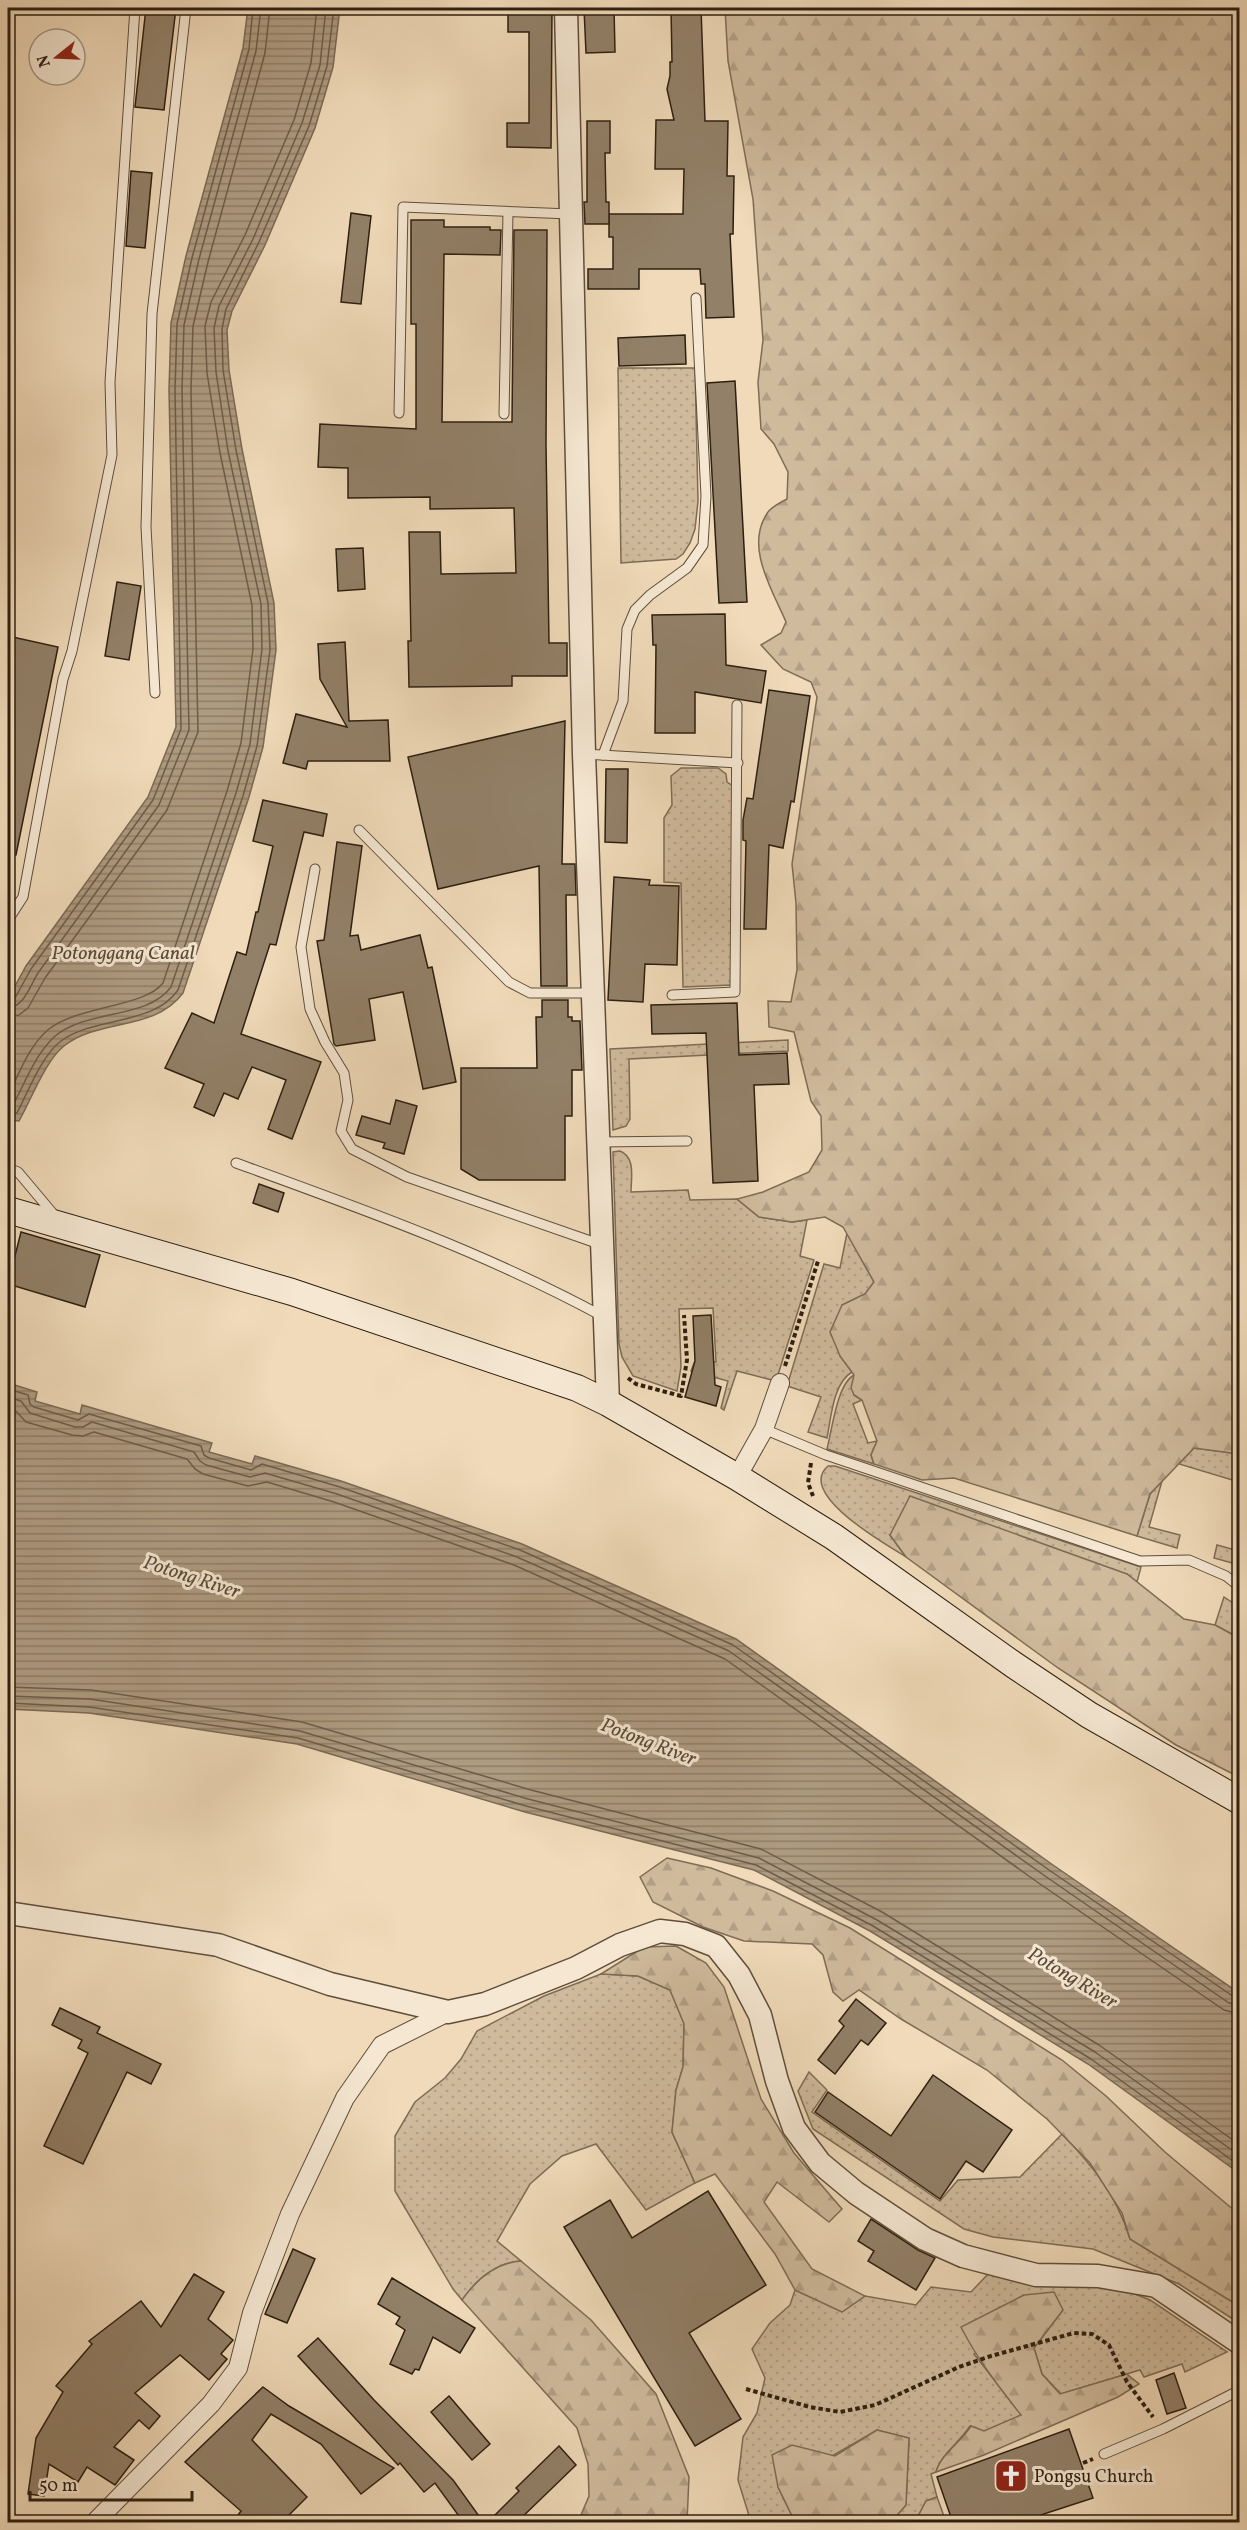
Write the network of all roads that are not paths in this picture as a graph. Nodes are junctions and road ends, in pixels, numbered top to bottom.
1 (135, 8) edge
2 (186, 8) edge
3 (566, 8) edge
4 (508, 212) junction
5 (570, 214) junction
6 (696, 298) dead end
7 (399, 413) dead end
8 (504, 414) dead end
9 (155, 693) dead end
10 (737, 705) dead end
11 (593, 754) junction
12 (738, 763) junction
13 (359, 830) dead end
14 (315, 869) dead end
15 (8, 920) edge
16 (594, 993) junction
17 (672, 995) dead end
18 (687, 1141) dead end
19 (598, 1142) junction
20 (236, 1163) dead end
21 (8, 1168) edge
22 (8, 1210) edge
23 (64, 1227) junction
24 (602, 1245) junction
25 (605, 1317) junction
26 (780, 1383) road end
27 (608, 1403) junction
28 (764, 1429) junction
29 (737, 1477) junction
30 (1239, 1587) edge
31 (1239, 1801) edge
32 (8, 1913) edge
33 (448, 2012) junction
34 (1239, 2343) edge
35 (1239, 2390) edge
36 (1104, 2454) dead end
37 (95, 2523) edge

1 - 15 lane
2 - 9 lane
3 - 5 street
4 - 5 lane
4 - 7 lane
4 - 8 lane
5 - 11 street
6 - 11 lane
10 - 12 lane
11 - 12 lane
11 - 16 street
12 - 17 lane
13 - 16 lane
14 - 24 lane
16 - 19 street
18 - 19 lane
19 - 24 street
20 - 25 lane
21 - 23 lane
22 - 23 main road
23 - 27 main road
24 - 25 street
25 - 27 street
26 - 28 street
27 - 29 main road
28 - 29 street
28 - 30 lane
29 - 31 main road
32 - 33 street
33 - 34 street
33 - 37 street
35 - 36 lane

